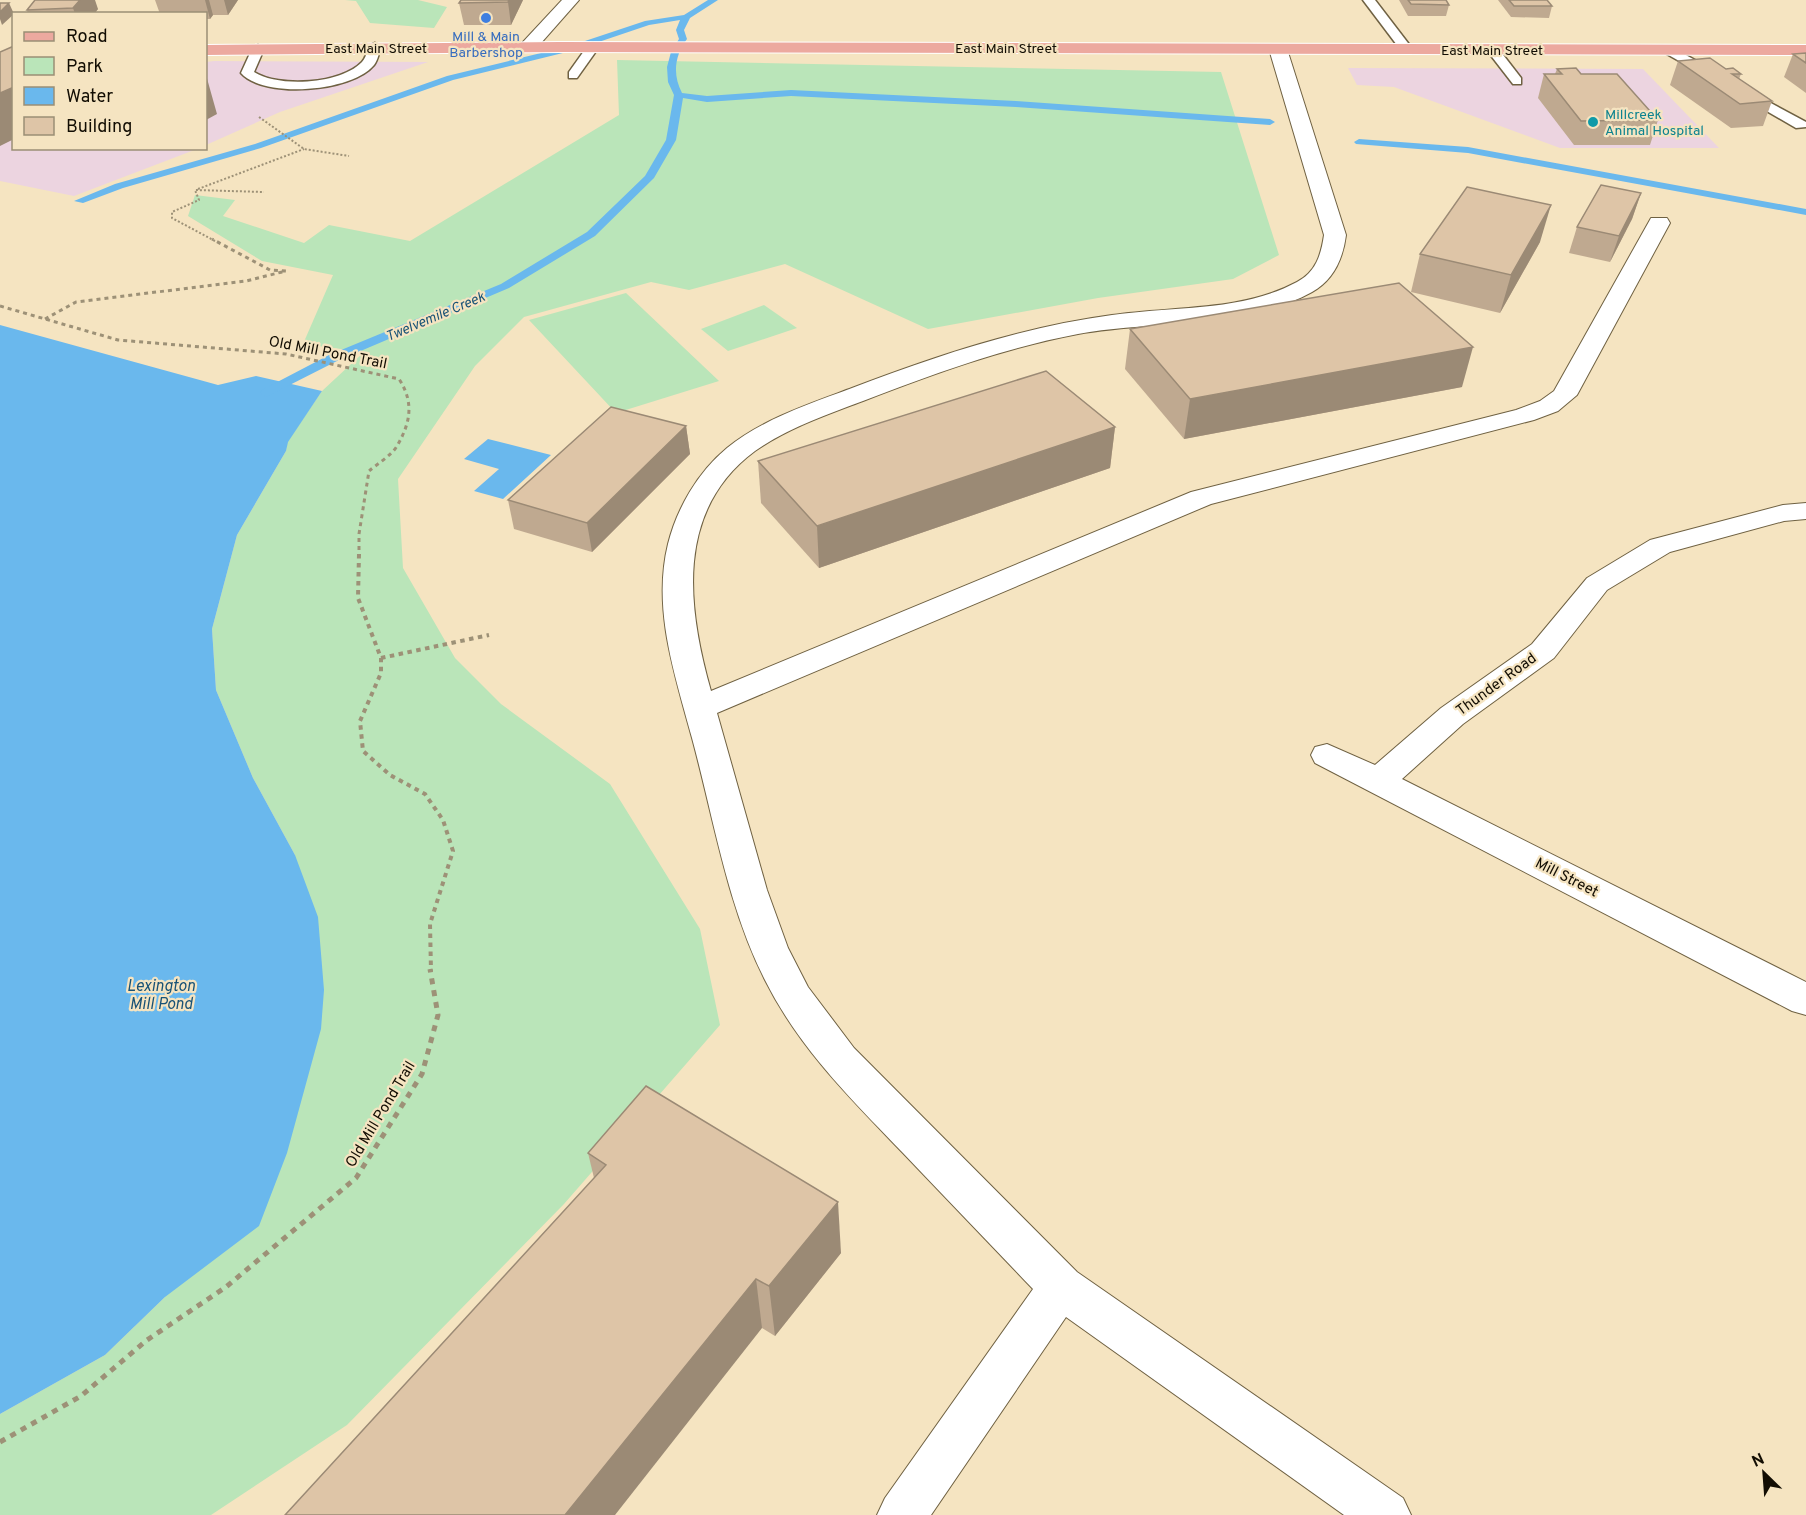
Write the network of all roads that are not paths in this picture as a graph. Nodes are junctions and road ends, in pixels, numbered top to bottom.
1 (571, 0) edge
2 (1369, 0) edge
3 (375, 47) junction
4 (528, 47) junction
5 (593, 47) junction
6 (258, 49) junction
7 (1278, 49) junction
8 (207, 50) edge
9 (1407, 50) junction
10 (1493, 50) junction
11 (1669, 50) junction
12 (1806, 50) edge
13 (573, 75) dead end
14 (1516, 81) dead end
15 (1801, 125) dead end
16 (1659, 223) dead end
17 (1806, 511) edge
18 (700, 708) junction
19 (1327, 755) dead end
20 (1380, 780) junction
21 (1806, 1000) edge
22 (1061, 1287) junction
23 (902, 1515) edge
24 (1386, 1515) edge

1 - 4 street
2 - 9 lane
3 - 4 main road, East Main Street
3 - 6 main road, East Main Street
3 - 6 lane
4 - 5 main road, East Main Street
5 - 7 main road, East Main Street
5 - 13 lane
6 - 8 main road, East Main Street
7 - 9 main road, East Main Street
7 - 18 street
9 - 10 main road, East Main Street
10 - 11 main road, East Main Street
10 - 14 lane
11 - 12 main road, East Main Street
11 - 15 lane
16 - 18 street
17 - 20 street, Thunder Road
18 - 22 street
19 - 20 street, Mill Street
20 - 21 street, Mill Street
22 - 23 street
22 - 24 street

